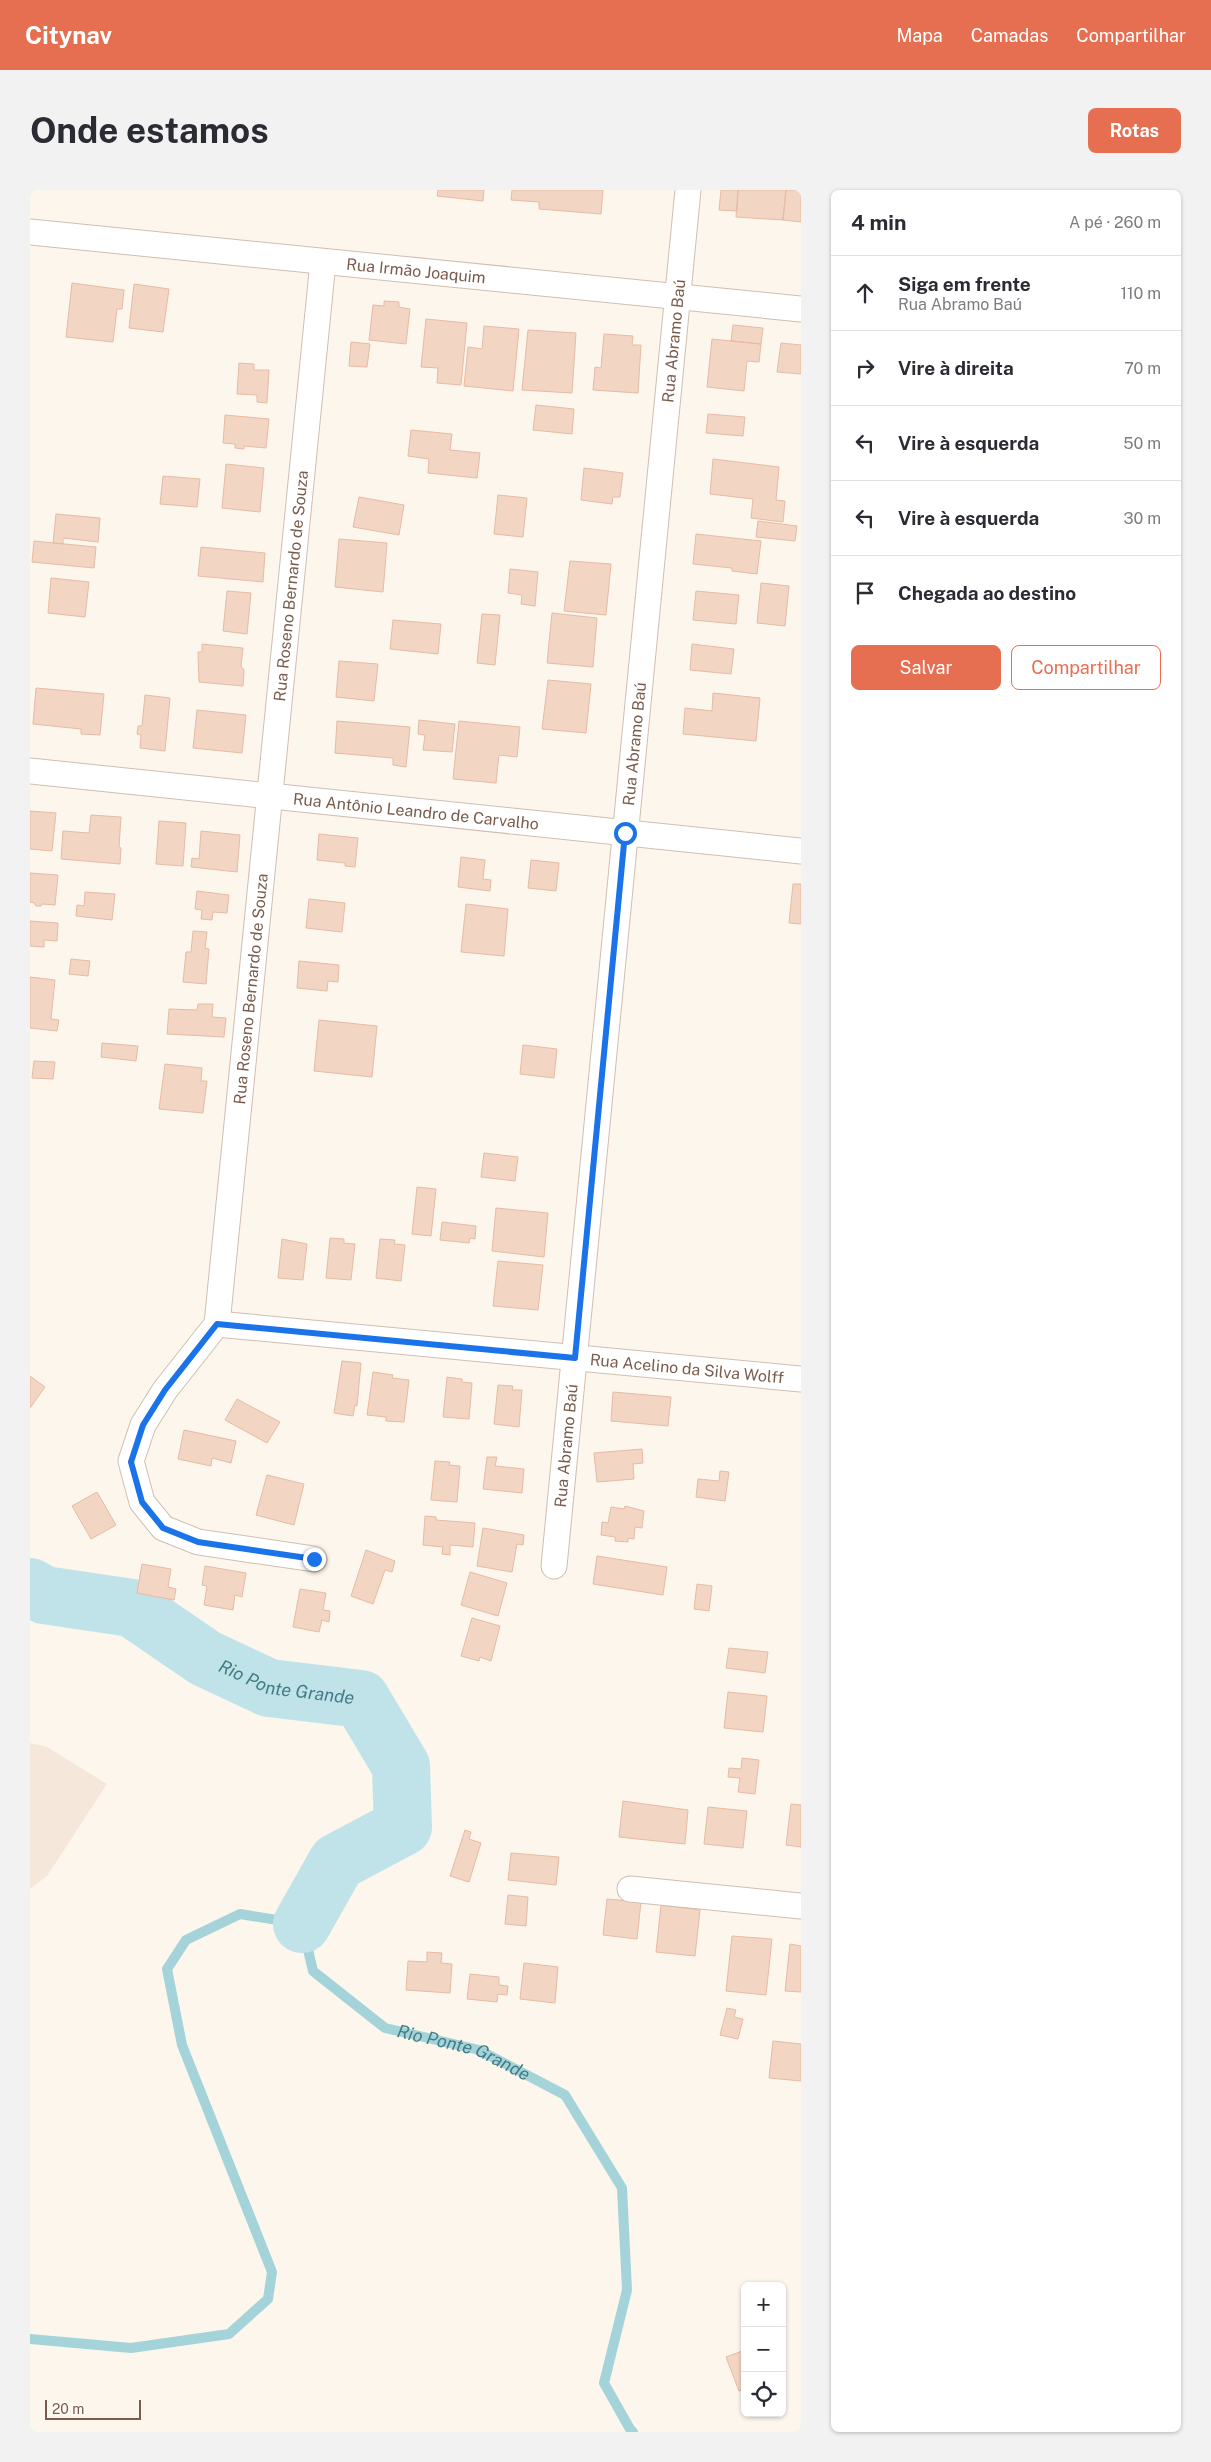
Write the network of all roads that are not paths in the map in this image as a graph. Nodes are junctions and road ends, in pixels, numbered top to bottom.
1 (688, 190) edge
2 (30, 232) edge
3 (323, 262) junction
4 (677, 297) junction
5 (801, 309) edge
6 (30, 771) edge
7 (270, 796) junction
8 (625, 833) junction
9 (801, 851) edge
10 (217, 1324) junction
11 (575, 1358) junction
12 (801, 1379) edge
13 (314, 1559) dead end
14 (554, 1566) dead end
15 (630, 1889) dead end
16 (801, 1906) edge

1 - 4 street, Rua Abramo Baú
2 - 3 street, Rua Irmão Joaquim
3 - 4 street, Rua Irmão Joaquim
3 - 7 street, Rua Roseno Bernardo de Souza
4 - 5 street, Rua Irmão Joaquim
4 - 8 street, Rua Abramo Baú
6 - 7 street, Rua Antônio Leandro de Carvalho
7 - 8 street, Rua Antônio Leandro de Carvalho
7 - 10 street, Rua Roseno Bernardo de Souza
8 - 9 street, Rua Antônio Leandro de Carvalho
8 - 11 street, Rua Abramo Baú
10 - 11 street, Rua Acelino da Silva Wolff
10 - 13 street
11 - 12 street, Rua Acelino da Silva Wolff
11 - 14 street, Rua Abramo Baú
15 - 16 street

